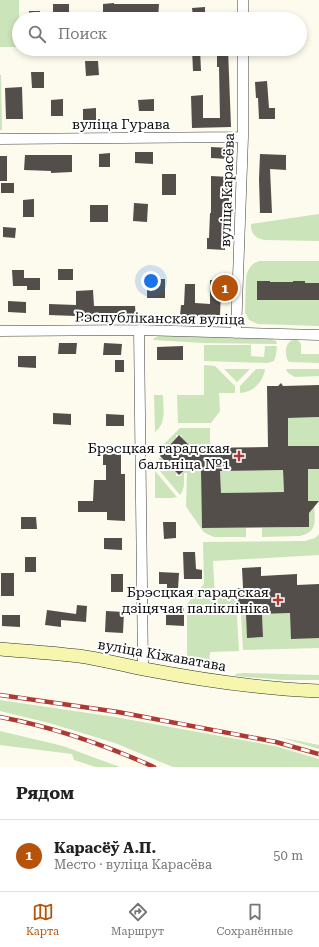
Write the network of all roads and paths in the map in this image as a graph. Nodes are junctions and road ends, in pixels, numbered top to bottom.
1 (243, 0) edge
2 (243, 12) edge
3 (243, 56) edge
4 (243, 137) junction
5 (0, 139) edge
6 (139, 330) junction
7 (0, 331) edge
8 (236, 333) junction
9 (319, 335) edge
10 (0, 649) edge
11 (143, 669) junction
12 (319, 691) edge

1 - 2 street
3 - 4 street, вуліца Карасёва
4 - 5 street, вуліца Гурава
4 - 8 street, вуліца Карасёва
6 - 7 street, Рэспубліканская вуліца
6 - 8 street, Рэспубліканская вуліца
6 - 11 street
8 - 9 street, Рэспубліканская вуліца
10 - 11 main road, вуліца Кіжаватава
11 - 12 main road, вуліца Кіжаватава

